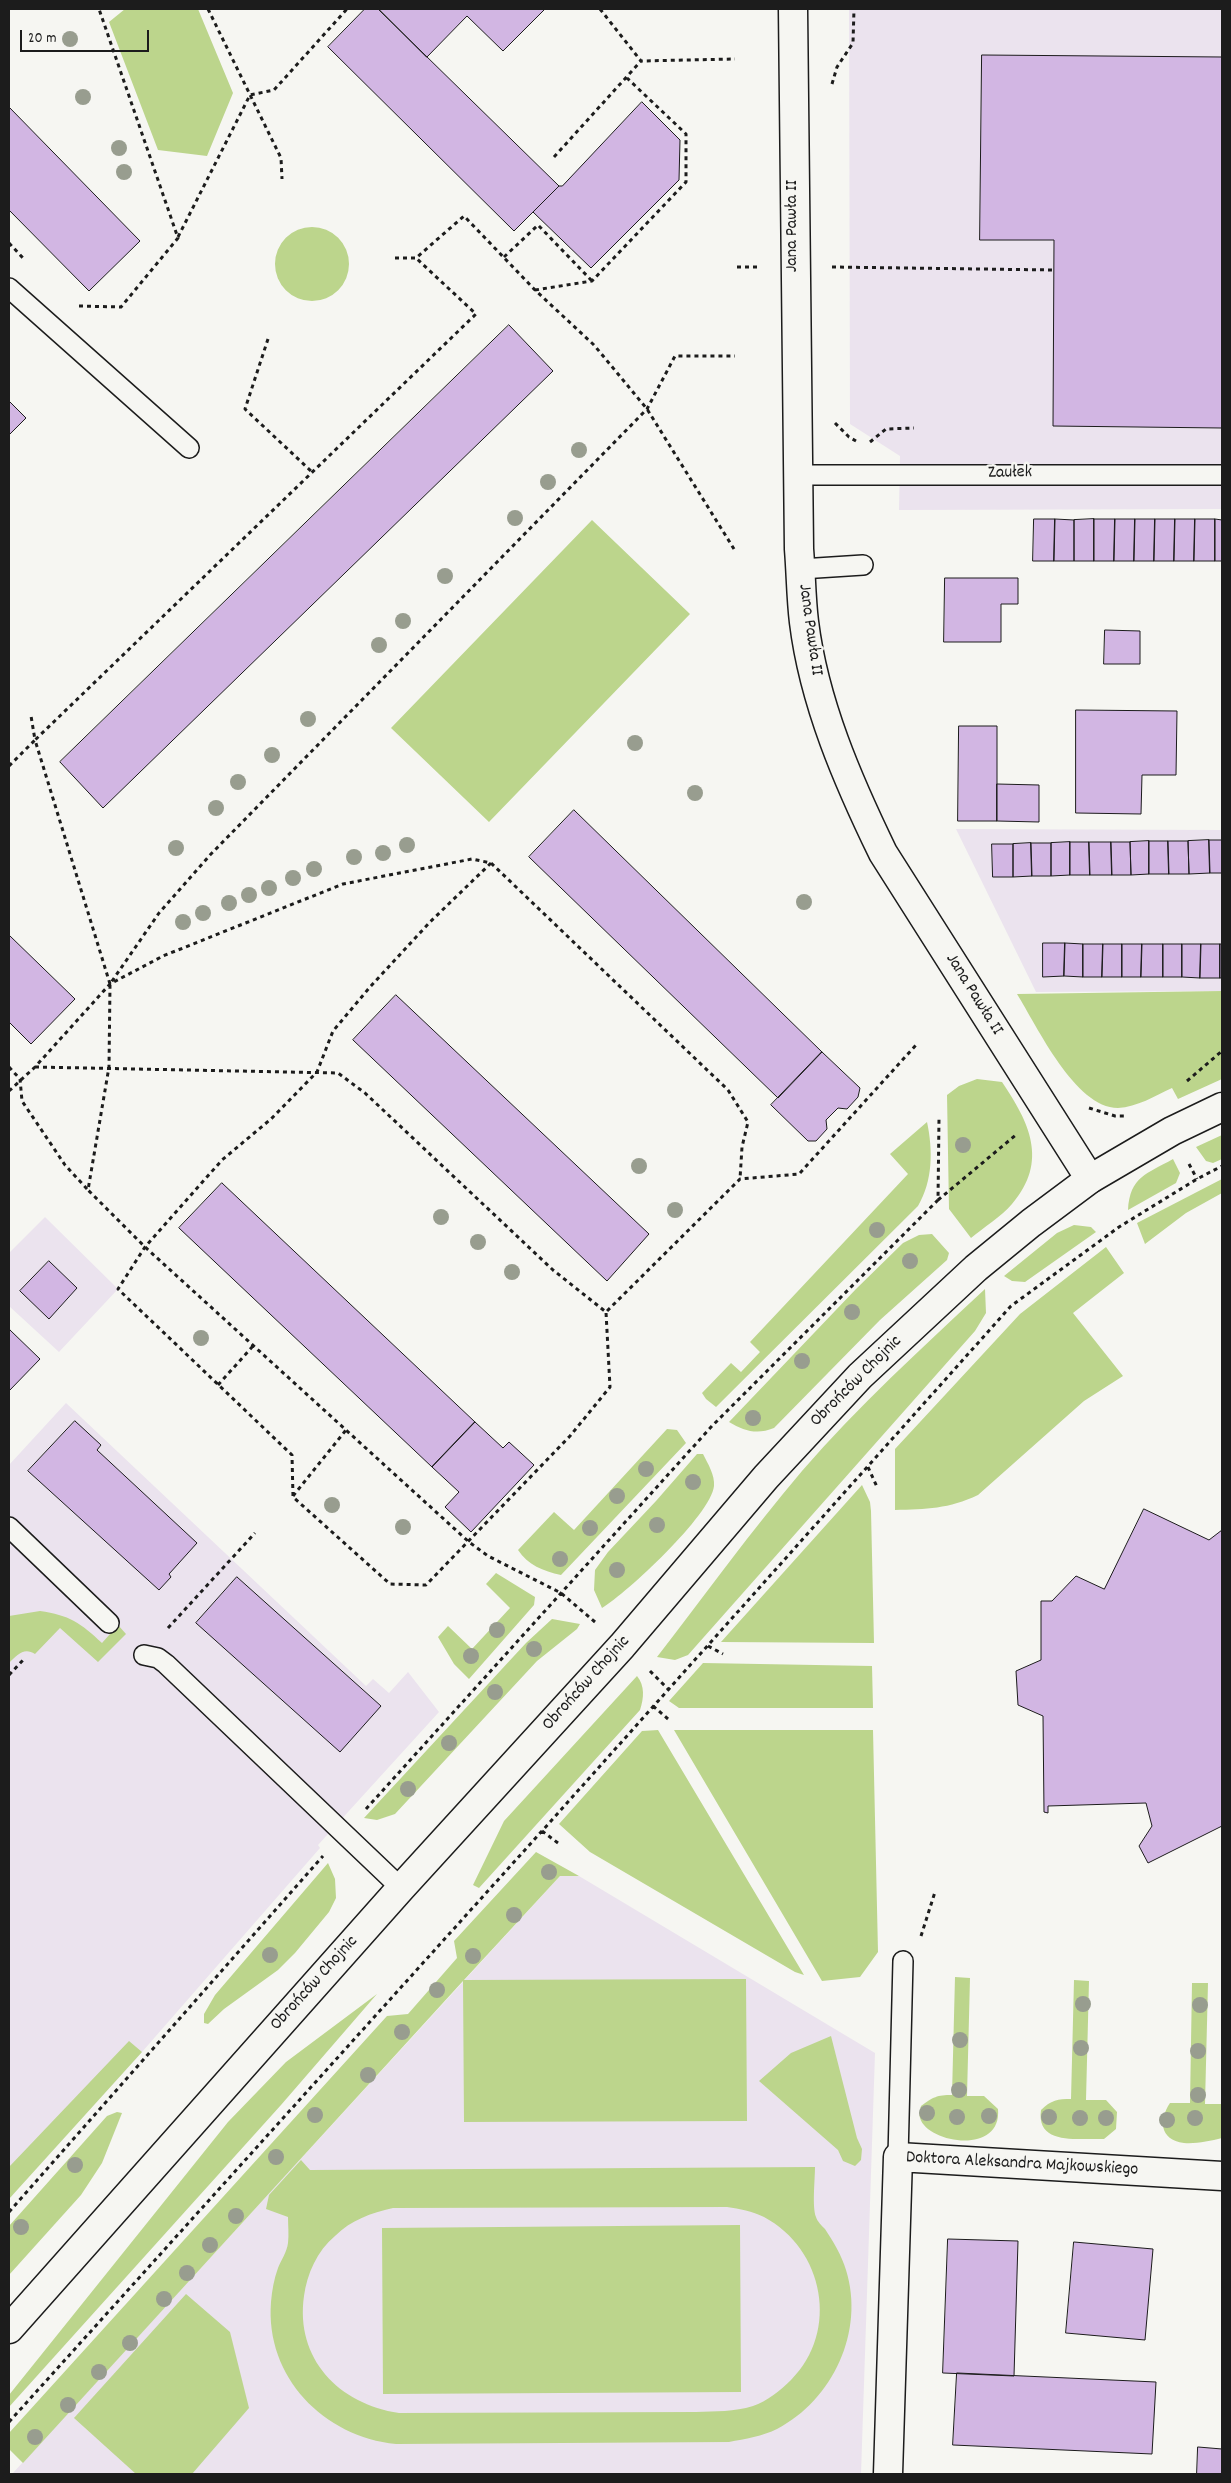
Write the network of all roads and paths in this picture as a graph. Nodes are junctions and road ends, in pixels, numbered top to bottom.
1 (99, 9) edge
2 (208, 9) edge
3 (347, 9) edge
4 (600, 9) edge
5 (793, 9) edge
6 (854, 9) edge
7 (735, 58) dead end
8 (641, 61) junction
9 (628, 78) junction
10 (830, 94) dead end
11 (250, 95) junction
12 (554, 157) dead end
13 (282, 179) dead end
14 (178, 238) junction
15 (504, 257) junction
16 (395, 258) dead end
17 (416, 258) junction
18 (794, 266) junction
19 (736, 267) dead end
20 (1054, 270) dead end
21 (829, 276) dead end
22 (592, 281) junction
23 (9, 288) edge
24 (535, 290) junction
25 (121, 307) dead end
26 (268, 339) dead end
27 (735, 356) dead end
28 (647, 409) junction
29 (834, 420) dead end
30 (914, 428) dead end
31 (859, 442) dead end
32 (869, 442) dead end
33 (189, 448) dead end
34 (312, 472) junction
35 (1222, 475) edge
36 (798, 476) junction
37 (734, 549) dead end
38 (863, 564) dead end
39 (800, 569) junction
40 (31, 716) dead end
41 (35, 740) junction
42 (9, 766) edge
43 (490, 863) junction
44 (110, 984) junction
45 (916, 1045) dead end
46 (1222, 1051) edge
47 (35, 1066) junction
48 (9, 1067) edge
49 (109, 1067) junction
50 (317, 1072) junction
51 (20, 1079) junction
52 (1182, 1086) dead end
53 (9, 1090) edge
54 (1082, 1102) dead end
55 (1222, 1106) edge
56 (1131, 1115) dead end
57 (940, 1119) dead end
58 (1020, 1131) dead end
59 (1222, 1166) edge
60 (740, 1179) junction
61 (1090, 1179) junction
62 (88, 1190) junction
63 (938, 1200) junction
64 (145, 1247) junction
65 (606, 1312) junction
66 (253, 1346) junction
67 (218, 1385) junction
68 (346, 1430) junction
69 (868, 1467) junction
70 (877, 1487) dead end
71 (292, 1497) junction
72 (9, 1527) edge
73 (255, 1533) dead end
74 (469, 1542) junction
75 (561, 1593) junction
76 (110, 1623) dead end
77 (708, 1646) junction
78 (723, 1654) dead end
79 (144, 1655) joint
80 (24, 1659) dead end
81 (9, 1675) edge
82 (653, 1706) junction
83 (668, 1720) dead end
84 (542, 1831) junction
85 (344, 1833) junction
86 (558, 1843) dead end
87 (401, 1888) junction
88 (934, 1892) dead end
89 (918, 1946) dead end
90 (903, 1961) dead end
91 (898, 2157) junction
92 (1222, 2176) edge
93 (9, 2212) edge
94 (9, 2329) edge
95 (9, 2422) edge
96 (888, 2474) edge

1 - 14 path
2 - 11 path
3 - 11 path
4 - 8 path
5 - 18 street, Jana Pawła II
6 - 10 path
7 - 8 path
8 - 9 path
9 - 12 path
9 - 22 path
11 - 13 path
11 - 14 path
14 - 25 path
15 - 17 path
15 - 22 path
15 - 24 path
16 - 17 path
17 - 34 path
18 - 19 path
18 - 36 street, Jana Pawła II
20 - 21 path
22 - 24 path
23 - 33 lane
24 - 28 path
26 - 34 path
27 - 28 path
28 - 37 path
28 - 44 path
29 - 31 path
30 - 32 path
34 - 41 path
35 - 36 lane, Zaułek
36 - 39 street, Jana Pawła II
38 - 39 lane
39 - 61 street, Jana Pawła II
40 - 41 path
41 - 42 path
41 - 44 path
43 - 44 path
43 - 50 path
43 - 60 path
44 - 47 path
44 - 49 path
45 - 60 path
46 - 52 path
47 - 49 path
47 - 51 path
48 - 51 path
49 - 50 path
49 - 62 path
50 - 64 path
50 - 65 path
51 - 53 path
51 - 62 path
54 - 56 path
55 - 61 street, Obrońców Chojnic
57 - 63 path
58 - 63 path
59 - 69 path
60 - 65 path
61 - 87 street, Obrońców Chojnic
62 - 64 path
63 - 75 path
64 - 66 path
64 - 67 path
65 - 74 path
66 - 67 path
66 - 68 path
67 - 71 path
68 - 71 path
68 - 74 path
69 - 70 path
69 - 77 path
71 - 74 path
72 - 76 lane
73 - 79 path
74 - 75 path
75 - 85 path
77 - 78 path
77 - 82 path
79 - 85 lane
80 - 81 path
82 - 83 path
82 - 84 path
84 - 86 path
84 - 95 path
85 - 87 lane
85 - 93 path
87 - 94 street, Obrońców Chojnic
88 - 89 path
90 - 91 lane
91 - 92 street, Doktora Aleksandra Majkowskiego
91 - 96 street, Doktora Aleksandra Majkowskiego

